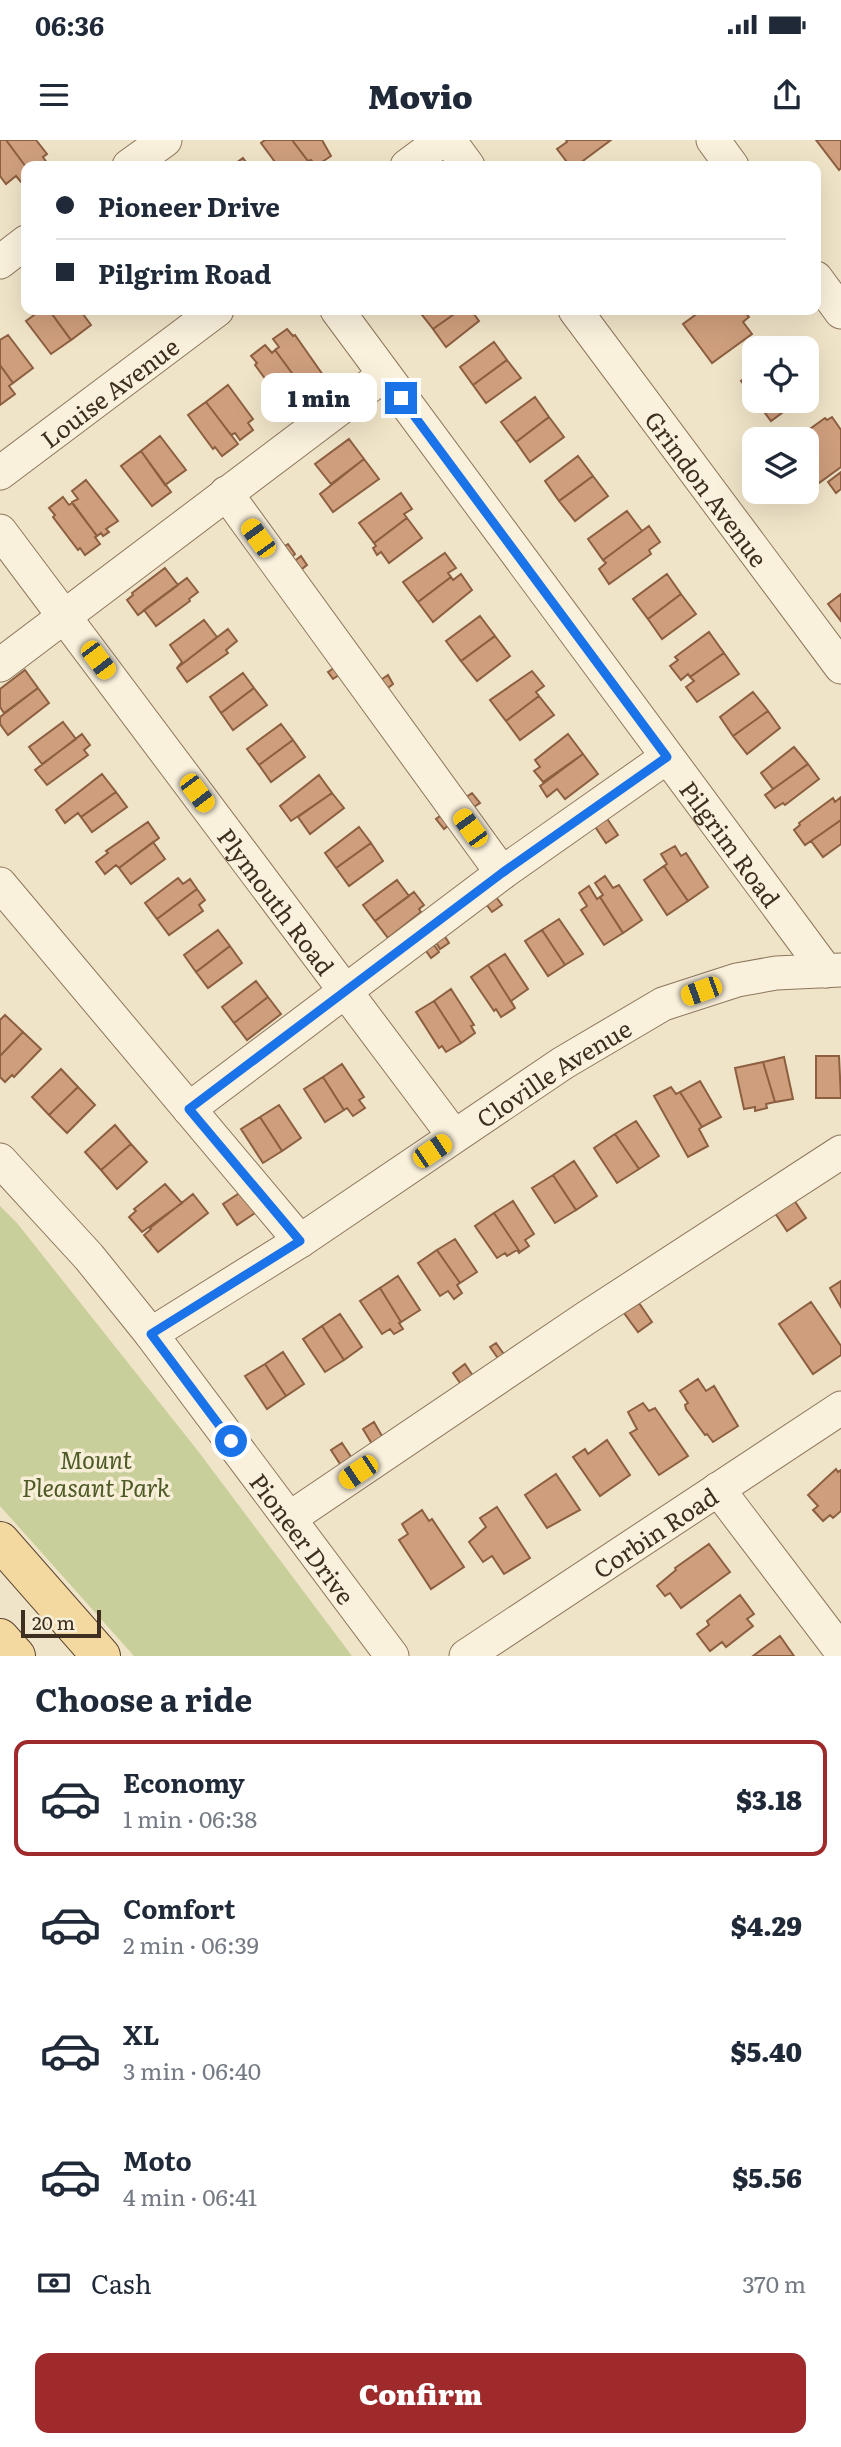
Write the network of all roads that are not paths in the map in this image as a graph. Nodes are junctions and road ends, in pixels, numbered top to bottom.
1 (164, 140) edge
2 (442, 140) edge
3 (449, 140) edge
4 (713, 140) edge
5 (136, 161) edge
6 (414, 161) edge
7 (464, 161) edge
8 (728, 161) edge
9 (21, 246) edge
10 (0, 262) edge
11 (821, 285) edge
12 (841, 313) edge
13 (210, 315) edge
14 (341, 315) edge
15 (579, 315) edge
16 (384, 375) junction
17 (0, 473) edge
18 (226, 494) junction
19 (0, 531) edge
20 (65, 615) junction
21 (0, 665) edge
22 (841, 667) edge
23 (667, 757) junction
24 (502, 873) junction
25 (0, 884) edge
26 (834, 970) edge
27 (345, 993) junction
28 (189, 1109) junction
29 (454, 1136) junction
30 (841, 1152) edge
31 (0, 1160) edge
32 (300, 1241) junction
33 (151, 1334) junction
34 (841, 1408) edge
35 (718, 1489) junction
36 (290, 1518) junction
37 (0, 1541) edge
38 (0, 1638) edge
39 (841, 1651) edge
40 (16, 1656) edge
41 (102, 1656) edge
42 (392, 1656) edge
43 (466, 1656) edge

1 - 5 street
2 - 6 street
3 - 7 street
4 - 8 street
9 - 10 street
11 - 12 street
13 - 17 street, Louise Avenue
14 - 16 street, Pilgrim Road
15 - 22 street, Grindon Avenue
16 - 18 street
16 - 23 street, Pilgrim Road
18 - 20 street
18 - 24 street
19 - 20 street, Plymouth Road
20 - 21 street
20 - 27 street, Plymouth Road
23 - 24 street
23 - 26 street, Pilgrim Road
24 - 27 street
25 - 28 street
26 - 29 street, Cloville Avenue
27 - 28 street
27 - 29 street, Plymouth Road
28 - 32 street
29 - 32 street, Cloville Avenue
30 - 36 street
31 - 33 street, Pioneer Drive
32 - 33 street, Cloville Avenue
33 - 36 street, Pioneer Drive
34 - 35 street, Corbin Road
35 - 39 street
35 - 43 street, Corbin Road
36 - 42 street, Pioneer Drive
37 - 41 main road
38 - 40 main road

